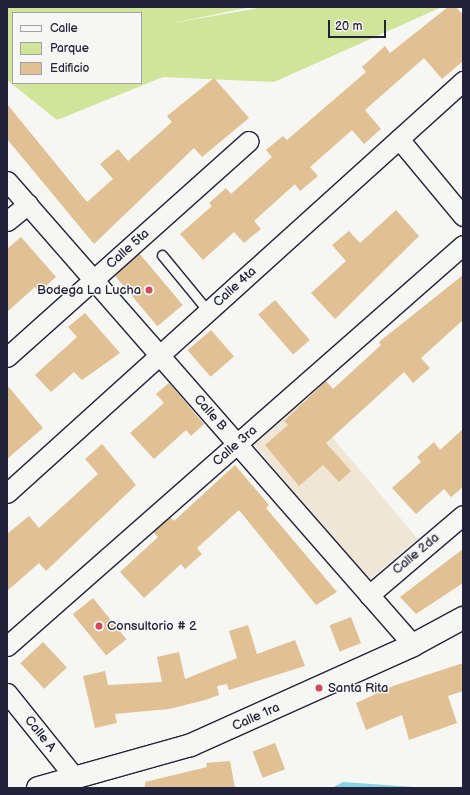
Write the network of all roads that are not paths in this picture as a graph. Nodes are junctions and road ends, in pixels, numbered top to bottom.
1 (463, 82) edge
2 (399, 139) junction
3 (249, 141) dead end
4 (7, 181) edge
5 (28, 204) junction
6 (463, 216) edge
7 (7, 221) edge
8 (463, 245) edge
9 (162, 255) dead end
10 (94, 280) junction
11 (208, 311) junction
12 (160, 355) junction
13 (7, 357) edge
14 (237, 444) junction
15 (7, 493) edge
16 (463, 515) edge
17 (369, 595) junction
18 (463, 618) edge
19 (412, 644) junction
20 (7, 646) edge
21 (7, 693) edge
22 (73, 775) junction
23 (38, 788) edge

1 - 2 street, Calle 4ta
2 - 6 street
2 - 11 street, Calle 4ta
3 - 10 street, Calle 5ta
4 - 5 street, Calle B
5 - 7 street
5 - 10 street, Calle B
8 - 14 street, Calle 3ra
9 - 11 lane
10 - 12 street, Calle B
10 - 13 street, Calle 5ta
11 - 12 street, Calle 4ta
12 - 14 street, Calle B
12 - 15 street, Calle 4ta
14 - 17 street, Calle B
14 - 20 street, Calle 3ra
16 - 17 street, Calle 2da
17 - 19 street, Calle B
18 - 19 street, Calle 1ra
19 - 22 street, Calle 1ra
21 - 22 street, Calle A
22 - 23 street, Calle 1ra

